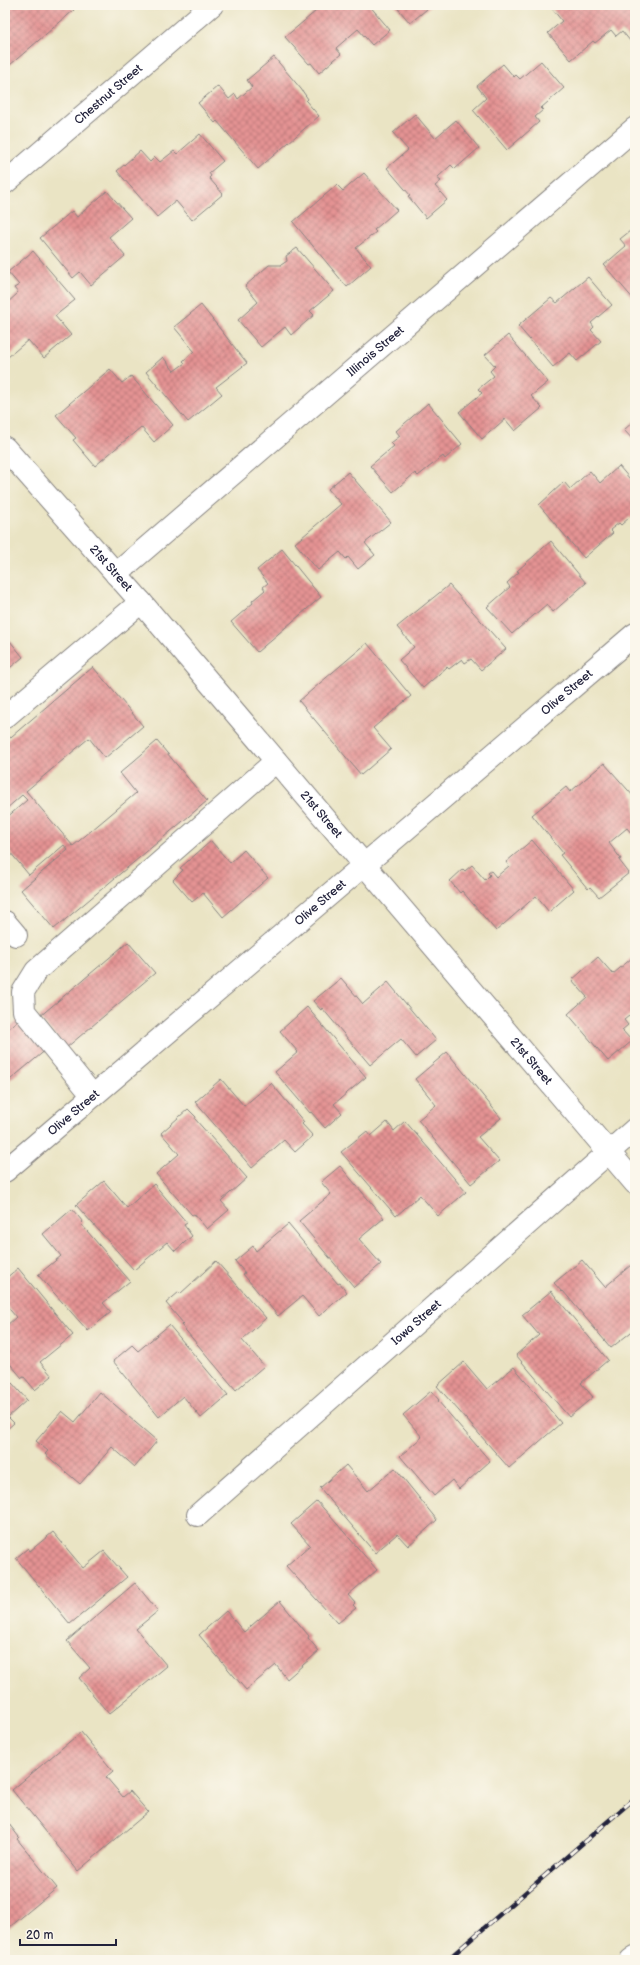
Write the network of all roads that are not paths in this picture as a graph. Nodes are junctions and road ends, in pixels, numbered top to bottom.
1 (212, 5) edge
2 (635, 128) edge
3 (5, 183) edge
4 (5, 448) edge
5 (116, 574) junction
6 (141, 602) junction
7 (635, 634) edge
8 (5, 718) edge
9 (276, 761) junction
10 (364, 865) junction
11 (94, 1096) junction
12 (635, 1129) edge
13 (609, 1152) junction
14 (5, 1171) edge
15 (635, 1183) edge
16 (198, 1515) dead end
17 (635, 1957) edge
18 (631, 1960) edge

1 - 3 street, Chestnut Street
2 - 5 street, Illinois Street
4 - 5 street, 21st Street
5 - 6 street, 21st Street
6 - 8 street
6 - 9 street, 21st Street
7 - 10 street, Olive Street
9 - 10 street, 21st Street
9 - 11 street
10 - 11 street, Olive Street
10 - 13 street, 21st Street
11 - 14 street, Olive Street
12 - 13 street, Iowa Street
13 - 15 street, 21st Street
13 - 16 street, Iowa Street
17 - 18 street

